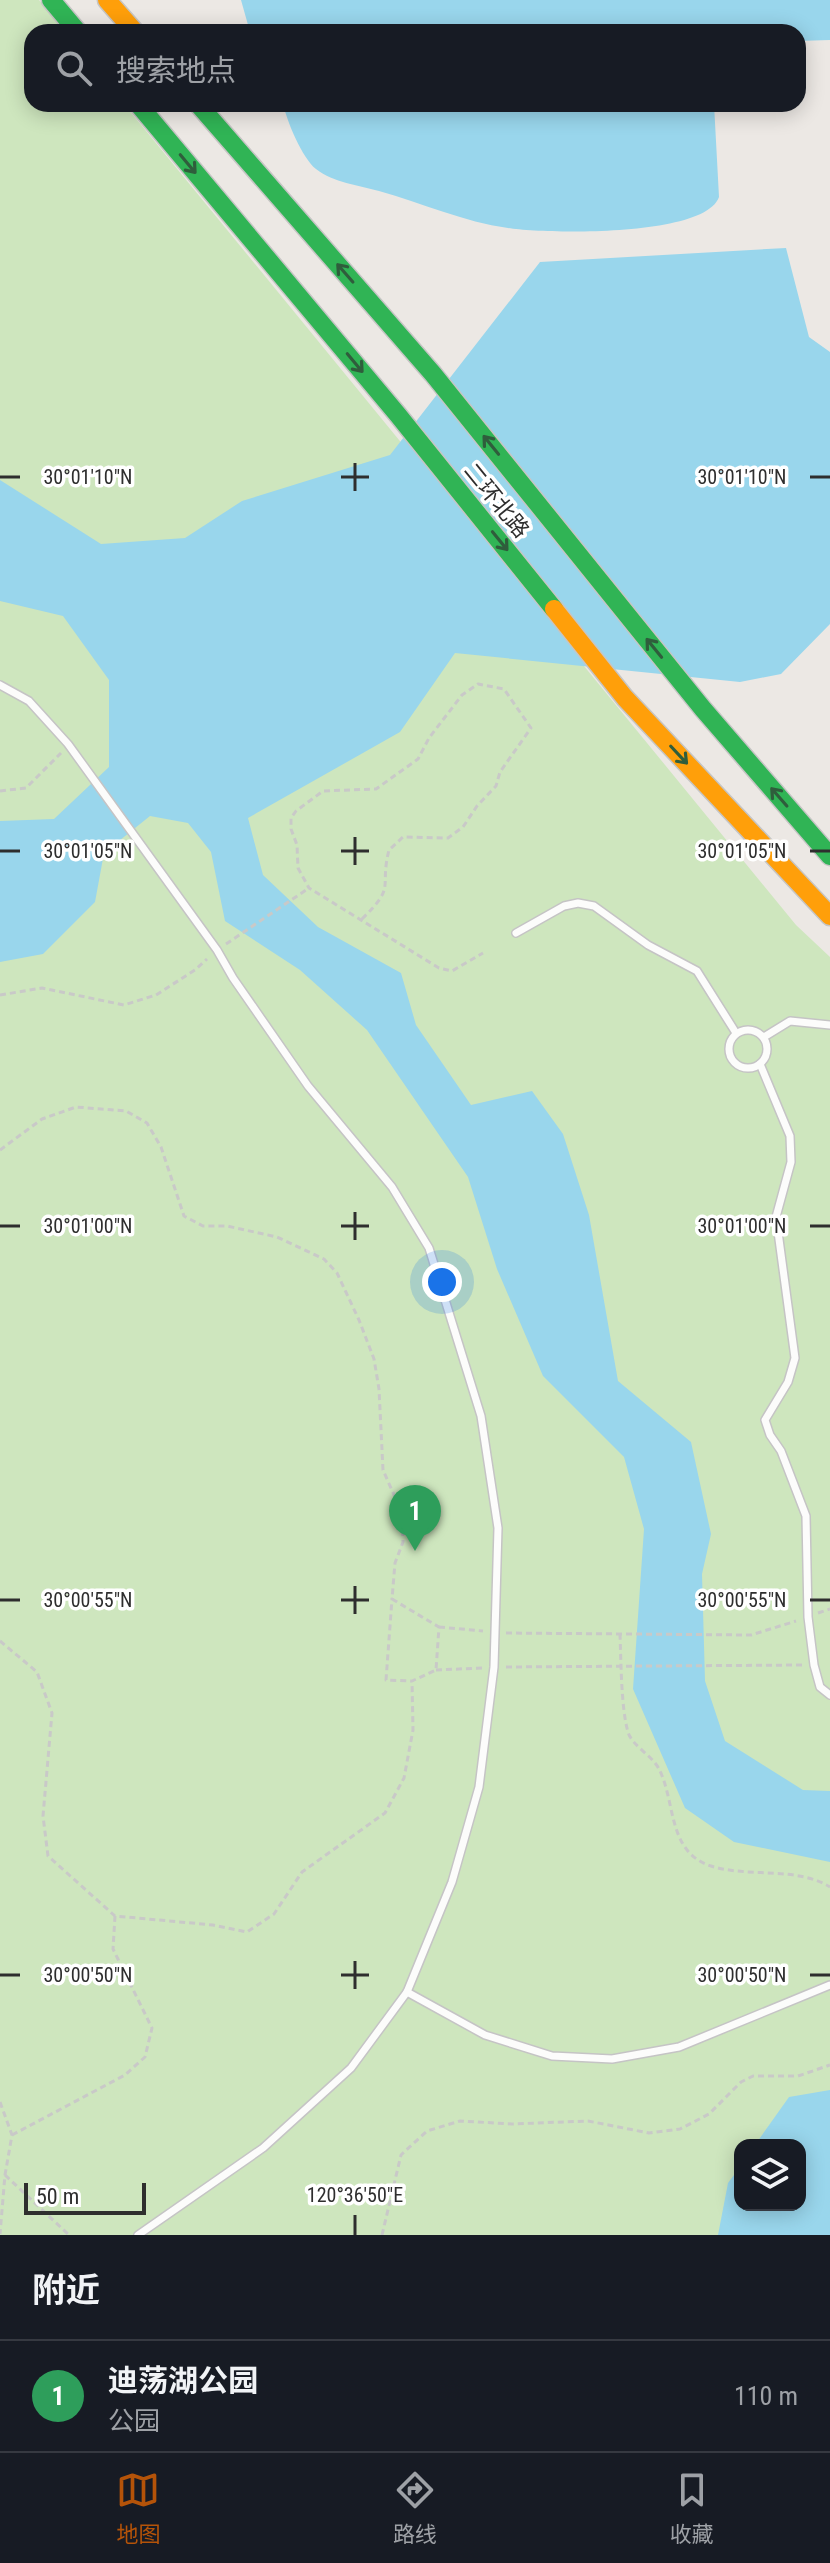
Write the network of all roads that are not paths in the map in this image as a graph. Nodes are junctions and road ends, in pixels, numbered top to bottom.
1 (51, 0) edge
2 (107, 0) edge
3 (71, 24) edge
4 (128, 24) edge
5 (145, 112) edge
6 (205, 112) edge
7 (0, 685) edge
8 (830, 856) edge
9 (830, 916) edge
10 (516, 933) dead end
11 (830, 1025) edge
12 (736, 1033) junction
13 (764, 1037) junction
14 (760, 1064) junction
15 (830, 1695) edge
16 (830, 1985) edge
17 (407, 1992) junction
18 (138, 2235) edge

1 - 3 highway
2 - 4 highway
5 -> 9 highway, 二环北路
8 -> 6 highway, 二环北路
7 - 17 lane
10 - 12 lane
11 - 13 lane
12 - 13 lane
12 - 14 lane
13 - 14 lane
14 - 15 lane
16 - 17 lane
17 - 18 lane

